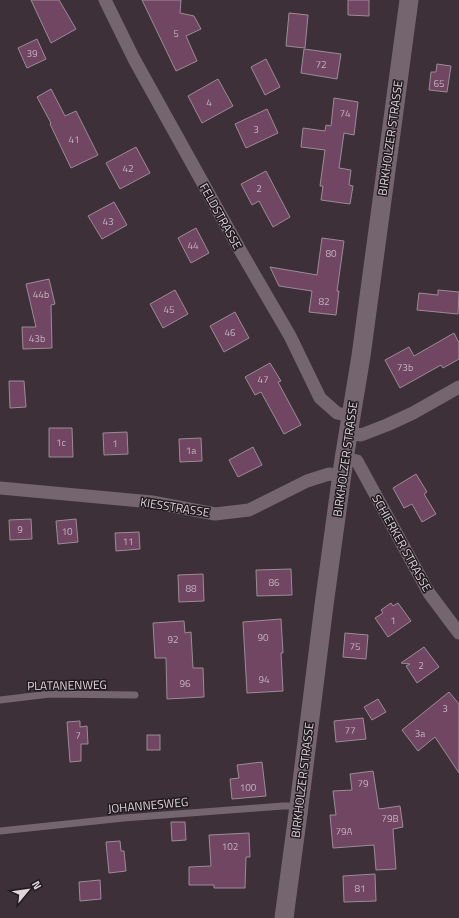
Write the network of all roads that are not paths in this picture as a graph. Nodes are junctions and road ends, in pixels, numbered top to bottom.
1 (105, 0) edge
2 (409, 0) edge
3 (459, 387) edge
4 (350, 425) junction
5 (343, 468) junction
6 (0, 488) edge
7 (459, 633) edge
8 (135, 695) dead end
9 (0, 700) edge
10 (299, 806) junction
11 (0, 831) edge
12 (284, 918) edge

1 - 4 street, FELDSTRASSE
2 - 4 street, BIRKHOLZER STRASSE
3 - 4 street
4 - 5 street, BIRKHOLZER STRASSE
5 - 6 street, KIESSTRASSE
5 - 7 street, SCHIERKER STRASSE
5 - 10 street, BIRKHOLZER STRASSE
8 - 9 lane, PLATANENWEG
10 - 11 lane, JOHANNESWEG
10 - 12 street, BIRKHOLZER STRASSE

